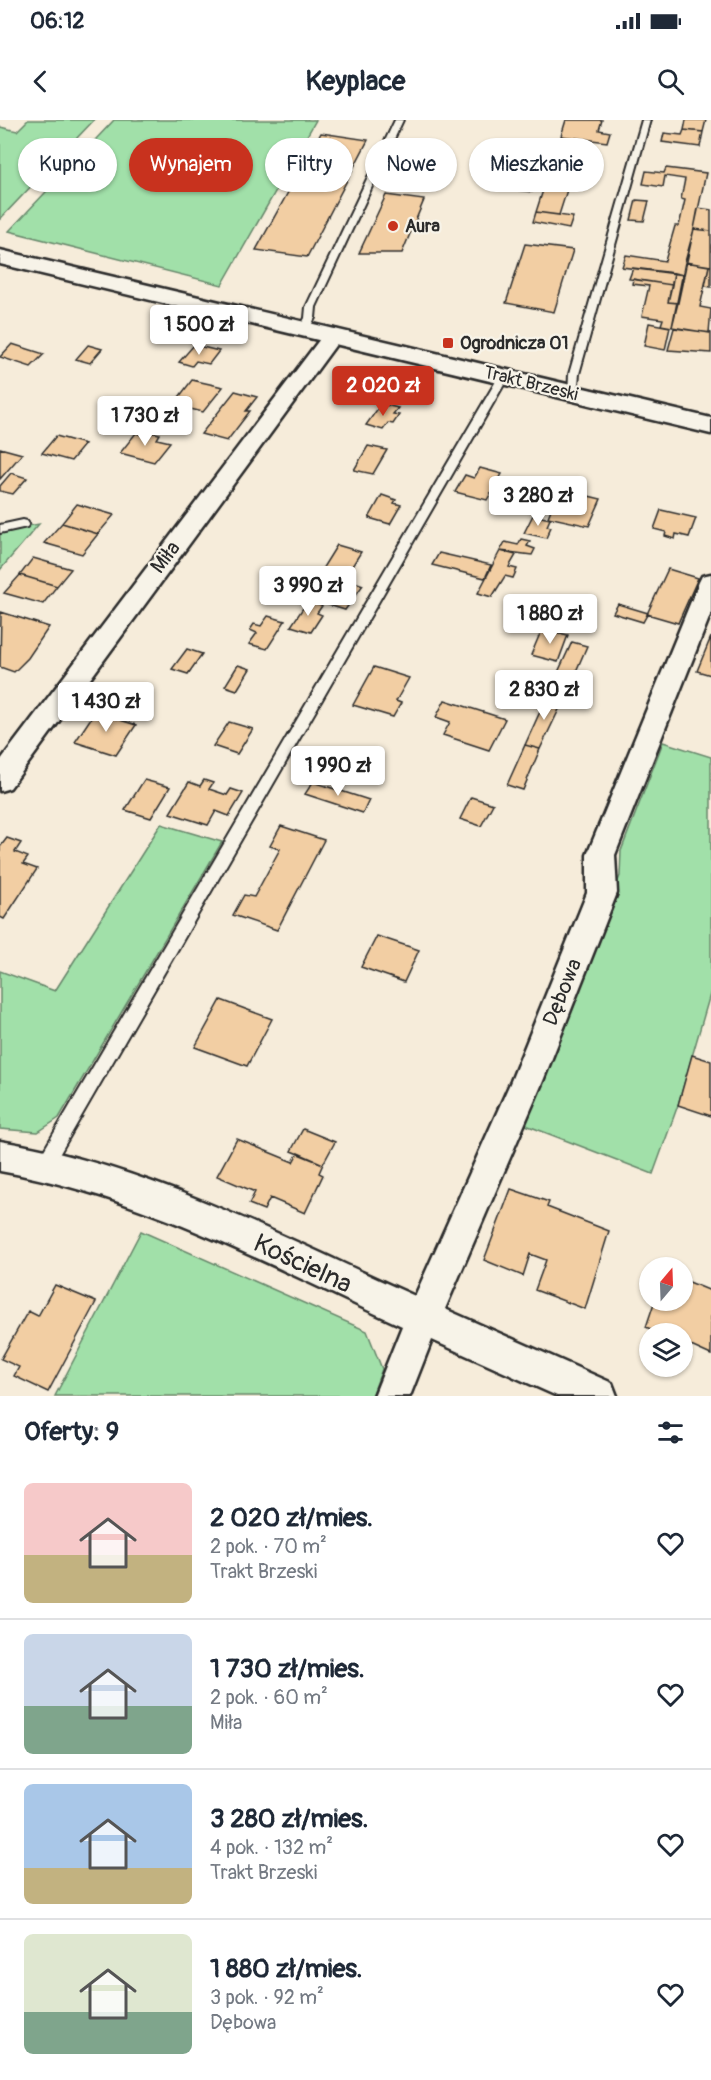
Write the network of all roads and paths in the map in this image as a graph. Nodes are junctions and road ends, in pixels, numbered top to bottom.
1 (399, 120) edge
2 (646, 120) edge
3 (0, 257) edge
4 (304, 329) junction
5 (333, 335) junction
6 (504, 376) junction
7 (572, 393) junction
8 (711, 426) edge
9 (23, 524) dead end
10 (0, 529) edge
11 (711, 582) edge
12 (0, 781) edge
13 (0, 1156) edge
14 (46, 1162) junction
15 (423, 1318) junction
16 (392, 1396) edge
17 (599, 1396) edge

1 - 4 lane
2 - 7 lane
3 - 4 main road, Trakt Brzeski
4 - 5 main road, Trakt Brzeski
5 - 6 main road, Trakt Brzeski
5 - 12 street, Miła
6 - 7 main road, Trakt Brzeski
6 - 14 lane
7 - 8 main road, Trakt Brzeski
9 - 10 lane
11 - 15 street, Dębowa
13 - 14 street, Kościelna
14 - 15 street, Kościelna
15 - 16 street, Dębowa
15 - 17 street, Kościelna

